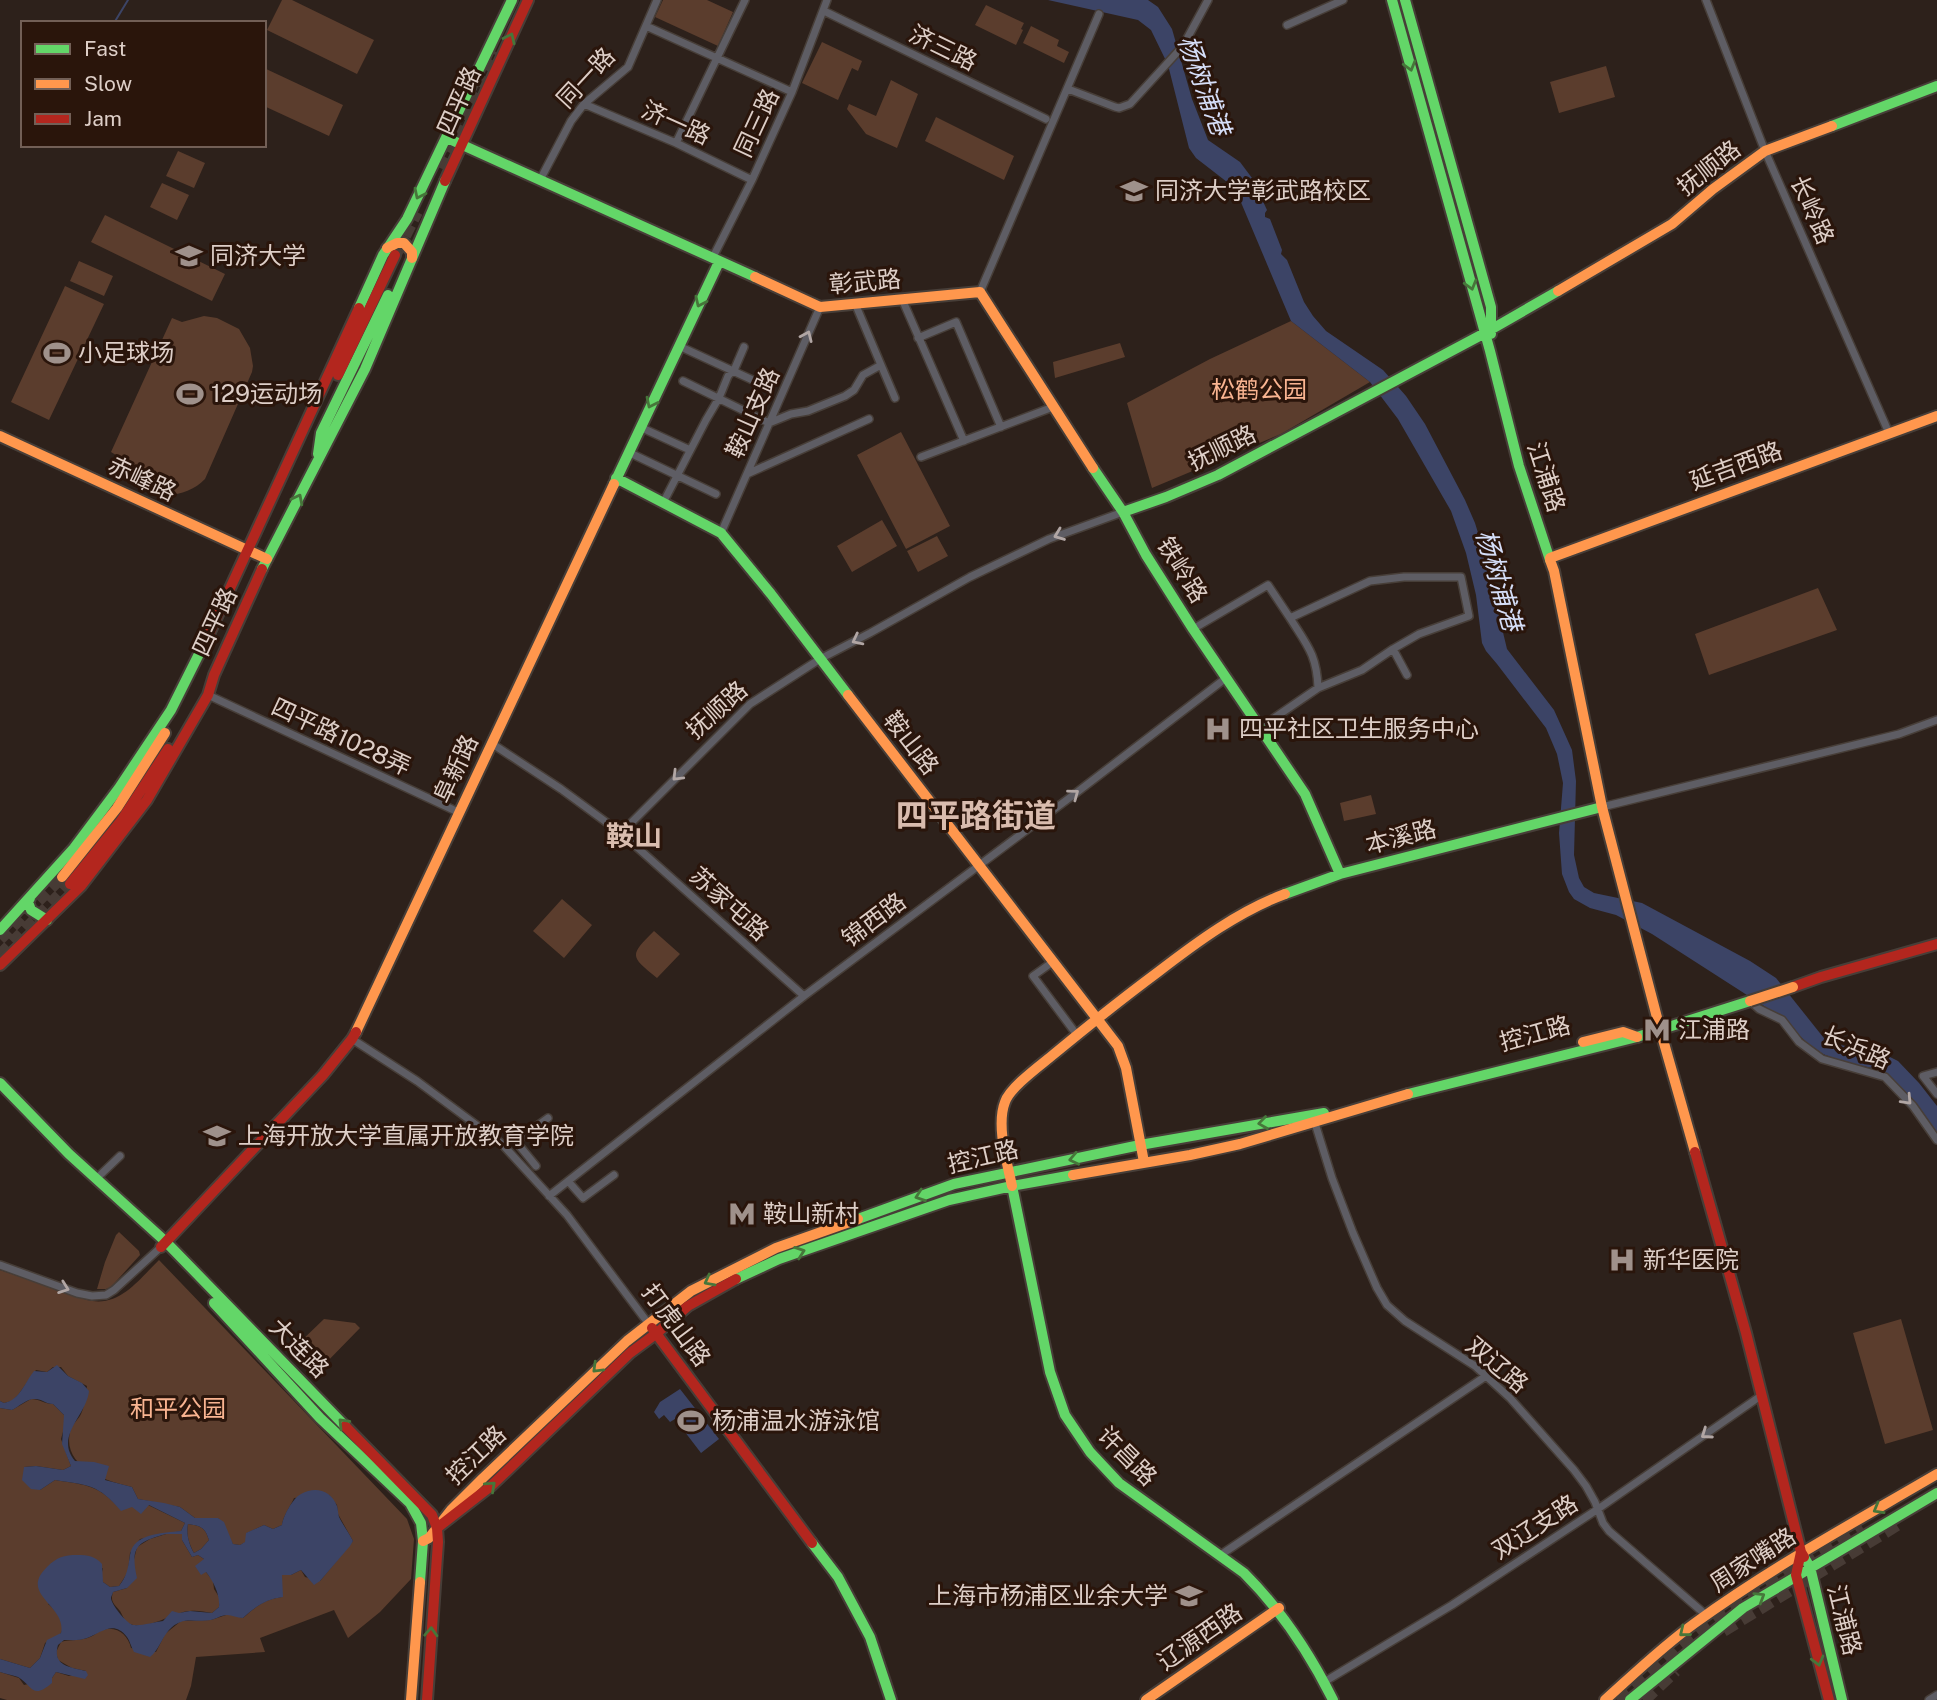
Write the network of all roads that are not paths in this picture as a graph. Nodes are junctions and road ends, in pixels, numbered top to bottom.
1 (512, 0) edge
2 (528, 0) edge
3 (657, 0) edge
4 (745, 0) edge
5 (827, 0) edge
6 (1208, 0) edge
7 (1343, 0) edge
8 (1392, 0) edge
9 (1405, 0) edge
10 (1706, 0) edge
11 (824, 11) junction
12 (1099, 14) dead end
13 (1287, 25) dead end
14 (646, 26) junction
15 (718, 58) junction
16 (1937, 86) edge
17 (1068, 89) junction
18 (792, 92) junction
19 (584, 104) junction
20 (1046, 119) dead end
21 (447, 138) junction
22 (676, 143) junction
23 (463, 145) junction
24 (1765, 150) junction
25 (540, 180) junction
26 (752, 180) junction
27 (400, 255) junction
28 (715, 260) junction
29 (980, 292) junction
30 (902, 299) junction
31 (820, 307) junction
32 (857, 309) dead end
33 (1488, 331) junction
34 (918, 338) junction
35 (678, 346) junction
36 (744, 347) dead end
37 (881, 365) junction
38 (732, 371) junction
39 (683, 380) dead end
40 (759, 383) dead end
41 (719, 398) junction
42 (895, 398) dead end
43 (1053, 407) junction
44 (1937, 416) edge
45 (869, 419) dead end
46 (769, 423) junction
47 (640, 427) junction
48 (1002, 427) junction
49 (1889, 433) junction
50 (0, 436) edge
51 (964, 441) junction
52 (690, 450) junction
53 (628, 452) junction
54 (921, 457) dead end
55 (747, 474) junction
56 (677, 475) junction
57 (616, 478) junction
58 (716, 494) dead end
59 (663, 503) junction
60 (1123, 512) junction
61 (721, 533) junction
62 (248, 551) junction
63 (1550, 558) junction
64 (267, 559) junction
65 (1290, 618) junction
66 (1193, 629) junction
67 (1393, 649) junction
68 (820, 659) junction
69 (214, 675) junction
70 (1407, 676) dead end
71 (1226, 678) junction
72 (186, 682) junction
73 (1318, 688) junction
74 (208, 695) junction
75 (1937, 720) edge
76 (1261, 727) junction
77 (491, 743) junction
78 (1602, 807) junction
79 (458, 813) junction
80 (621, 833) junction
81 (980, 865) junction
82 (1340, 874) junction
83 (30, 898) junction
84 (47, 920) junction
85 (0, 930) edge
86 (1937, 944) edge
87 (1054, 961) junction
88 (0, 965) edge
89 (804, 996) junction
90 (1751, 1001) junction
91 (1097, 1018) junction
92 (1660, 1029) junction
93 (1077, 1035) junction
94 (352, 1039) junction
95 (1937, 1072) edge
96 (0, 1083) edge
97 (1937, 1094) edge
98 (0, 1096) edge
99 (548, 1118) dead end
100 (1314, 1120) junction
101 (1937, 1140) edge
102 (1140, 1145) junction
103 (120, 1156) dead end
104 (1144, 1162) junction
105 (536, 1166) dead end
106 (1009, 1172) junction
107 (614, 1175) dead end
108 (96, 1179) junction
109 (568, 1181) junction
110 (1012, 1186) junction
111 (549, 1196) junction
112 (163, 1245) junction
113 (0, 1265) edge
114 (648, 1323) junction
115 (657, 1333) junction
116 (1486, 1376) junction
117 (1762, 1395) junction
118 (1937, 1474) edge
119 (1937, 1493) edge
120 (1598, 1509) junction
121 (438, 1528) junction
122 (423, 1541) junction
123 (1801, 1552) junction
124 (1219, 1556) junction
125 (1810, 1567) junction
126 (1796, 1575) junction
127 (1279, 1608) junction
128 (1706, 1615) junction
129 (1324, 1682) junction
130 (1937, 1695) edge
131 (411, 1700) edge
132 (427, 1700) edge
133 (891, 1700) edge
134 (1146, 1700) edge
135 (1333, 1700) edge
136 (1605, 1700) edge
137 (1630, 1700) edge
138 (1829, 1700) edge
139 (1842, 1700) edge
140 (1929, 1700) edge

1 - 21 main road, 四平路
23 -> 2 main road, 四平路
3 - 14 street, 同一路
4 - 15 street
5 - 11 street, 同三路
6 - 17 street
7 - 13 street
8 -> 33 main road, 江浦路
9 - 33 main road, 江浦路
10 - 24 street, 长岭路
11 - 18 street, 同三路
11 - 20 street, 济三路
12 - 17 street
14 - 15 street
14 - 19 street, 同一路
15 - 18 street
15 - 22 street
16 - 24 main road, 抚顺路
17 - 29 street
18 - 26 street, 同三路
19 - 22 street, 济一路
19 - 25 street, 同一路
21 - 23 main road, 彰武路
21 -> 27 main road, 四平路
22 - 26 street, 济一路
23 - 25 main road, 彰武路
23 - 27 main road, 四平路
24 - 33 main road, 抚顺路
24 - 49 street, 长岭路
25 - 28 main road, 彰武路
26 - 28 street, 同三路
27 - 62 main road, 四平路
64 -> 27 main road, 四平路
28 - 31 main road, 彰武路
28 -> 35 main road, 阜新路
29 - 30 main road, 彰武路
29 - 43 main road, 铁岭路
30 - 31 main road, 彰武路
30 - 34 street
46 -> 31 street, 鞍山支路
32 - 37 street
33 - 60 main road, 抚顺路
33 - 63 main road, 江浦路
34 - 48 street
34 - 51 street
35 - 38 street
35 -> 47 main road, 阜新路
36 - 38 street
37 - 42 street
37 - 46 street
38 - 40 street
38 - 41 street
39 - 41 street
41 - 46 street
41 - 52 street
43 - 48 street
43 - 60 main road, 铁岭路
44 - 49 main road, 延吉西路
45 - 55 street
46 - 55 street, 鞍山支路
47 - 52 street
47 - 53 main road, 阜新路
48 - 51 street
49 - 63 main road, 延吉西路
50 - 62 main road, 赤峰路
51 - 54 street
52 - 56 street
53 - 56 street
53 - 57 main road, 阜新路
55 - 61 street, 鞍山支路
56 - 58 street
56 - 59 street
57 - 59 main road, 鞍山路
57 - 77 main road, 阜新路
59 - 61 main road, 鞍山路
60 - 66 main road, 铁岭路
60 -> 68 street, 抚顺路
61 - 68 main road, 鞍山路
62 - 64 main road, 赤峰路
62 - 72 main road, 四平路
63 - 78 main road, 江浦路
64 - 69 main road, 四平路
65 - 66 street
65 - 67 street
65 - 73 street
66 - 71 main road, 铁岭路
67 - 70 street
67 - 73 street
68 -> 80 street, 抚顺路
68 - 81 main road, 鞍山路
69 - 72 main road
69 - 74 main road, 四平路
71 - 76 main road, 铁岭路
81 -> 71 street, 锦西路
72 - 83 main road, 四平路
73 - 76 street
74 - 79 street, 四平路1028弄
74 - 84 main road, 四平路
75 - 78 street, 本溪路
76 - 82 main road, 铁岭路
77 - 79 main road, 阜新路
77 - 80 street, 苏家屯路
78 - 82 main road, 本溪路
78 - 92 main road, 江浦路
79 - 94 main road, 阜新路
80 - 89 street, 苏家屯路
81 - 87 main road, 鞍山路
81 - 89 street, 锦西路
82 - 91 main road, 本溪路
83 - 84 main road
83 - 85 main road, 四平路
84 - 88 main road, 四平路
86 - 90 main road, 控江路, bridge
87 - 91 main road, 鞍山路
87 - 93 street
89 - 109 street, 锦西路
90 - 92 main road, 控江路
90 -> 101 street, 长浜路
91 - 93 main road, 本溪路
91 - 102 main road, 鞍山路
92 - 100 main road, 控江路
92 - 117 main road, 江浦路
93 - 106 main road, 本溪路
94 - 111 street, 打虎山路
94 - 112 main road, 阜新路
95 - 97 street
96 - 108 main road, 大连路
98 - 112 main road, 大连路
99 - 105 street
100 -> 102 main road, 控江路
100 - 104 main road, 控江路
100 - 116 street, 双辽路
102 - 104 main road, 鞍山路
102 -> 106 main road, 控江路
103 - 108 street
104 - 110 main road, 控江路
106 - 110 main road, 许昌路
106 -> 114 main road, 控江路
107 - 109 street
108 - 112 main road, 大连路
109 - 111 street, 锦西路
115 -> 110 main road, 控江路
110 - 124 main road, 许昌路
111 - 114 street, 打虎山路
113 -> 112 street
121 -> 112 main road, 大连路
112 - 122 main road, 大连路
114 - 115 main road, 打虎山路
114 -> 121 main road, 控江路
121 -> 115 main road, 控江路
115 - 133 main road, 打虎山路
116 - 120 street, 双辽路
116 - 124 street
117 -> 120 street, 双辽支路
117 - 123 main road, 江浦路
118 -> 123 main road, 周家嘴路
119 - 125 main road, 周家嘴路
120 - 128 street, 双辽路
120 - 129 street, 双辽支路
121 - 122 main road, 控江路
132 -> 121 main road
122 - 131 main road, 大连路
123 - 125 main road, 江浦路
123 - 126 main road, 江浦路
123 - 128 main road, 周家嘴路
124 - 127 main road, 许昌路
125 - 126 main road, 周家嘴路
125 - 139 main road, 江浦路
137 -> 126 main road, 周家嘴路
126 -> 138 main road, 江浦路
127 - 129 main road, 许昌路
127 - 134 main road, 辽源西路
128 -> 136 main road, 周家嘴路
129 - 135 main road, 许昌路
130 - 140 street

